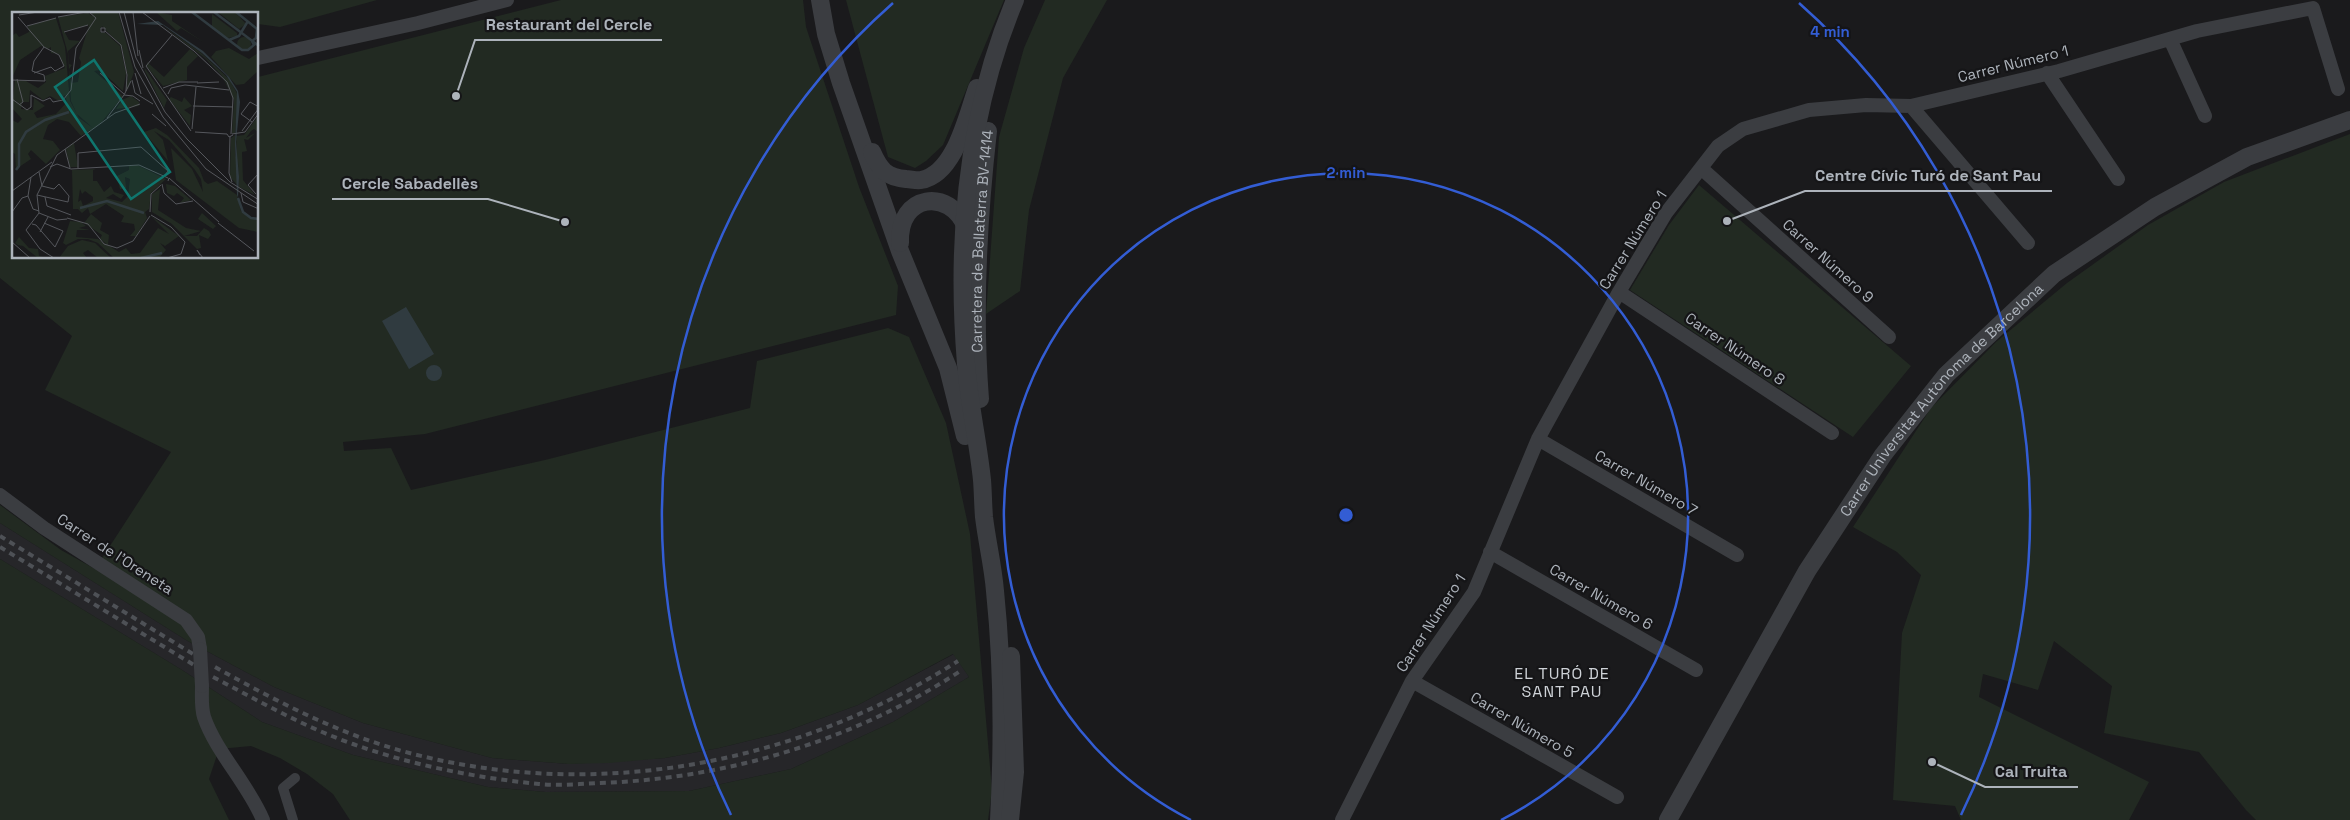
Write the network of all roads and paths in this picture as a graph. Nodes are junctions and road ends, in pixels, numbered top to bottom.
1 (507, 0) edge
2 (820, 0) edge
3 (829, 0) edge
4 (1015, 0) edge
5 (1026, 0) edge
6 (1004, 26) junction
7 (2170, 39) junction
8 (259, 58) edge
9 (2047, 74) junction
10 (2338, 89) dead end
11 (1911, 106) junction
12 (2205, 116) dead end
13 (2350, 120) edge
14 (1701, 168) junction
15 (879, 170) junction
16 (2118, 179) dead end
17 (964, 220) junction
18 (2028, 243) dead end
19 (900, 251) junction
20 (1619, 292) junction
21 (1889, 337) dead end
22 (983, 429) junction
23 (1832, 433) dead end
24 (1538, 439) junction
25 (0, 496) edge
26 (984, 517) junction
27 (1490, 552) junction
28 (1737, 555) dead end
29 (1696, 670) dead end
30 (1412, 681) junction
31 (295, 778) dead end
32 (1617, 797) dead end
33 (263, 820) edge
34 (293, 820) edge
35 (999, 820) edge
36 (1010, 820) edge
37 (1342, 820) edge
38 (1668, 820) edge

1 - 8 street
2 - 15 street, Carretera de Bellaterra BV-1414
3 - 15 street, Carretera de Bellaterra BV-1414
4 - 6 street, Carretera de Bellaterra BV-1414
5 - 22 street, Carretera de Bellaterra BV-1414
6 - 15 street, Carretera de Bellaterra BV-1414
6 - 17 street, Carretera de Bellaterra BV-1414
7 - 9 street, Carrer Número 1
7 - 10 street, Carrer Número 1
7 - 12 street
9 - 11 street, Carrer Número 1
9 - 16 street
11 - 14 street, Carrer Número 1
11 - 18 street
13 - 38 street, Carrer Universitat Autònoma de Barcelona
14 - 20 street, Carrer Número 1
14 - 21 street, Carrer Número 9
15 - 19 street, Carretera de Bellaterra BV-1414
17 - 19 street, Carretera de Bellaterra BV-1414
17 - 22 street, Carretera de Bellaterra BV-1414
17 - 26 street, Carretera de Bellaterra BV-1414
19 - 26 street, Carretera de Bellaterra BV-1414
20 - 23 street, Carrer Número 8
20 - 24 street, Carrer Número 1
22 - 36 street, Carretera de Bellaterra BV-1414
24 - 27 street, Carrer Número 1
24 - 28 street, Carrer Número 7
25 - 33 street, Carrer de l'Oreneta, bridge
26 - 35 street
27 - 29 street, Carrer Número 6
27 - 30 street, Carrer Número 1
30 - 32 street, Carrer Número 5
30 - 37 street, Carrer Número 1
31 - 34 street

